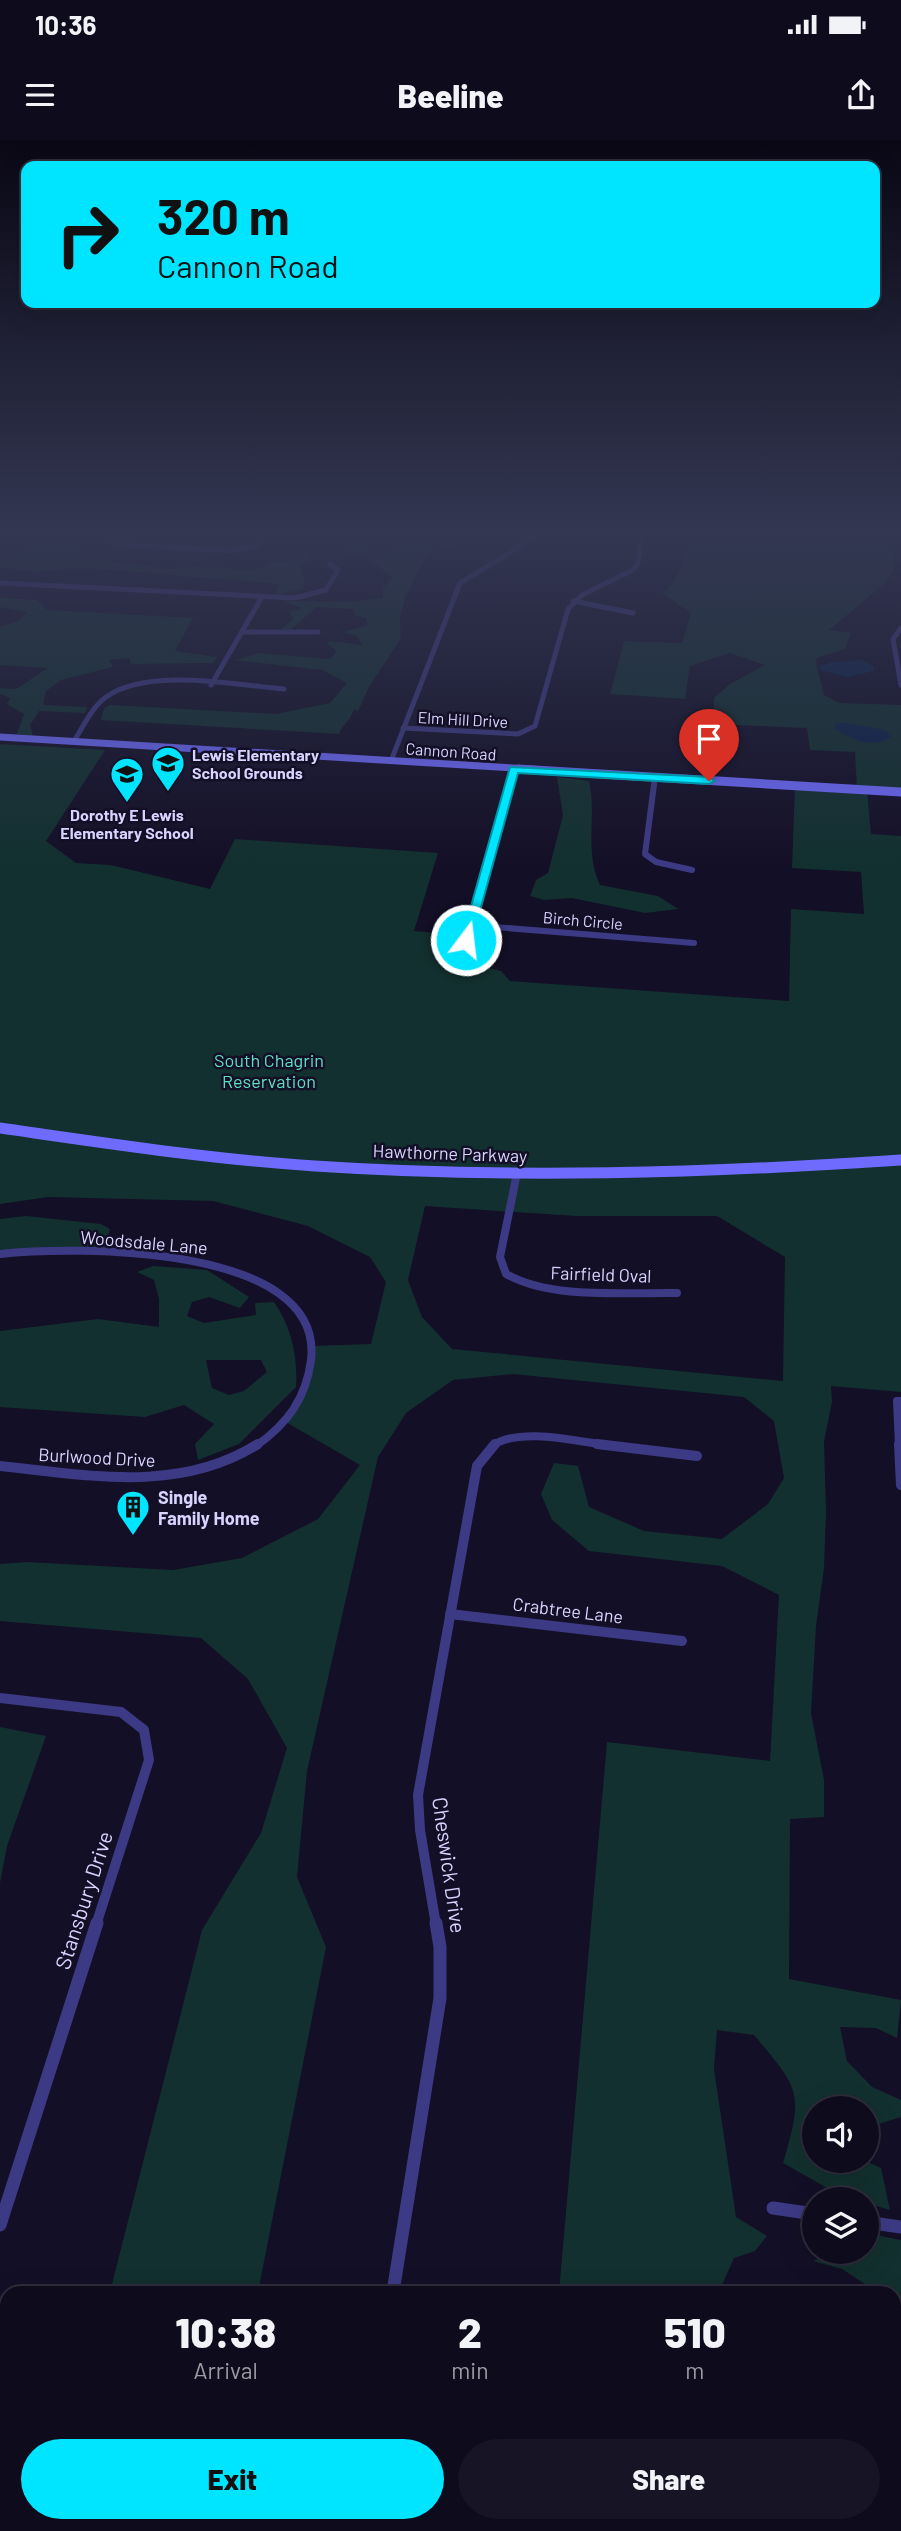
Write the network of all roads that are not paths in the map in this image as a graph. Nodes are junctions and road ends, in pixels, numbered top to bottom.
1 (234, 647) edge
2 (435, 647) edge
3 (557, 647) edge
4 (894, 647) edge
5 (211, 685) junction
6 (901, 685) edge
7 (284, 689) dead end
8 (403, 727) junction
9 (0, 737) edge
10 (74, 741) junction
11 (391, 761) junction
12 (513, 769) junction
13 (655, 777) junction
14 (901, 792) edge
15 (692, 870) dead end
16 (470, 925) junction
17 (466, 940) dead end
18 (694, 943) dead end
19 (0, 1128) edge
20 (901, 1160) edge
21 (517, 1173) junction
22 (0, 1254) edge
23 (279, 1293) joint
24 (677, 1293) dead end
25 (901, 1401) edge
26 (697, 1456) dead end
27 (0, 1466) edge
28 (901, 1485) edge
29 (450, 1614) junction
30 (682, 1641) dead end
31 (0, 1698) edge
32 (773, 2208) dead end
33 (802, 2212) edge
34 (879, 2224) edge
35 (0, 2225) edge
36 (901, 2227) edge
37 (394, 2286) edge

1 - 5 street
2 - 8 street
3 - 8 street, Elm Hill Drive
4 - 6 street
5 - 7 street
5 - 10 street
8 - 11 street
9 - 10 main road, Cannon Road
10 - 11 main road, Cannon Road
11 - 12 main road, Cannon Road
12 - 13 main road, Cannon Road
12 - 16 street
13 - 14 main road, Cannon Road
13 - 15 street
16 - 17 street
16 - 18 street, Birch Circle
19 - 21 main road, Hawthorne Parkway
20 - 21 main road, Hawthorne Parkway
21 - 24 street, Fairfield Oval
22 - 23 street, Woodsdale Lane
23 - 27 street, Burlwood Drive
25 - 28 street
26 - 29 street, Cheswick Drive
29 - 30 street, Crabtree Lane
29 - 37 street, Cheswick Drive
31 - 35 street, Stansbury Drive
32 - 33 street
34 - 36 street

